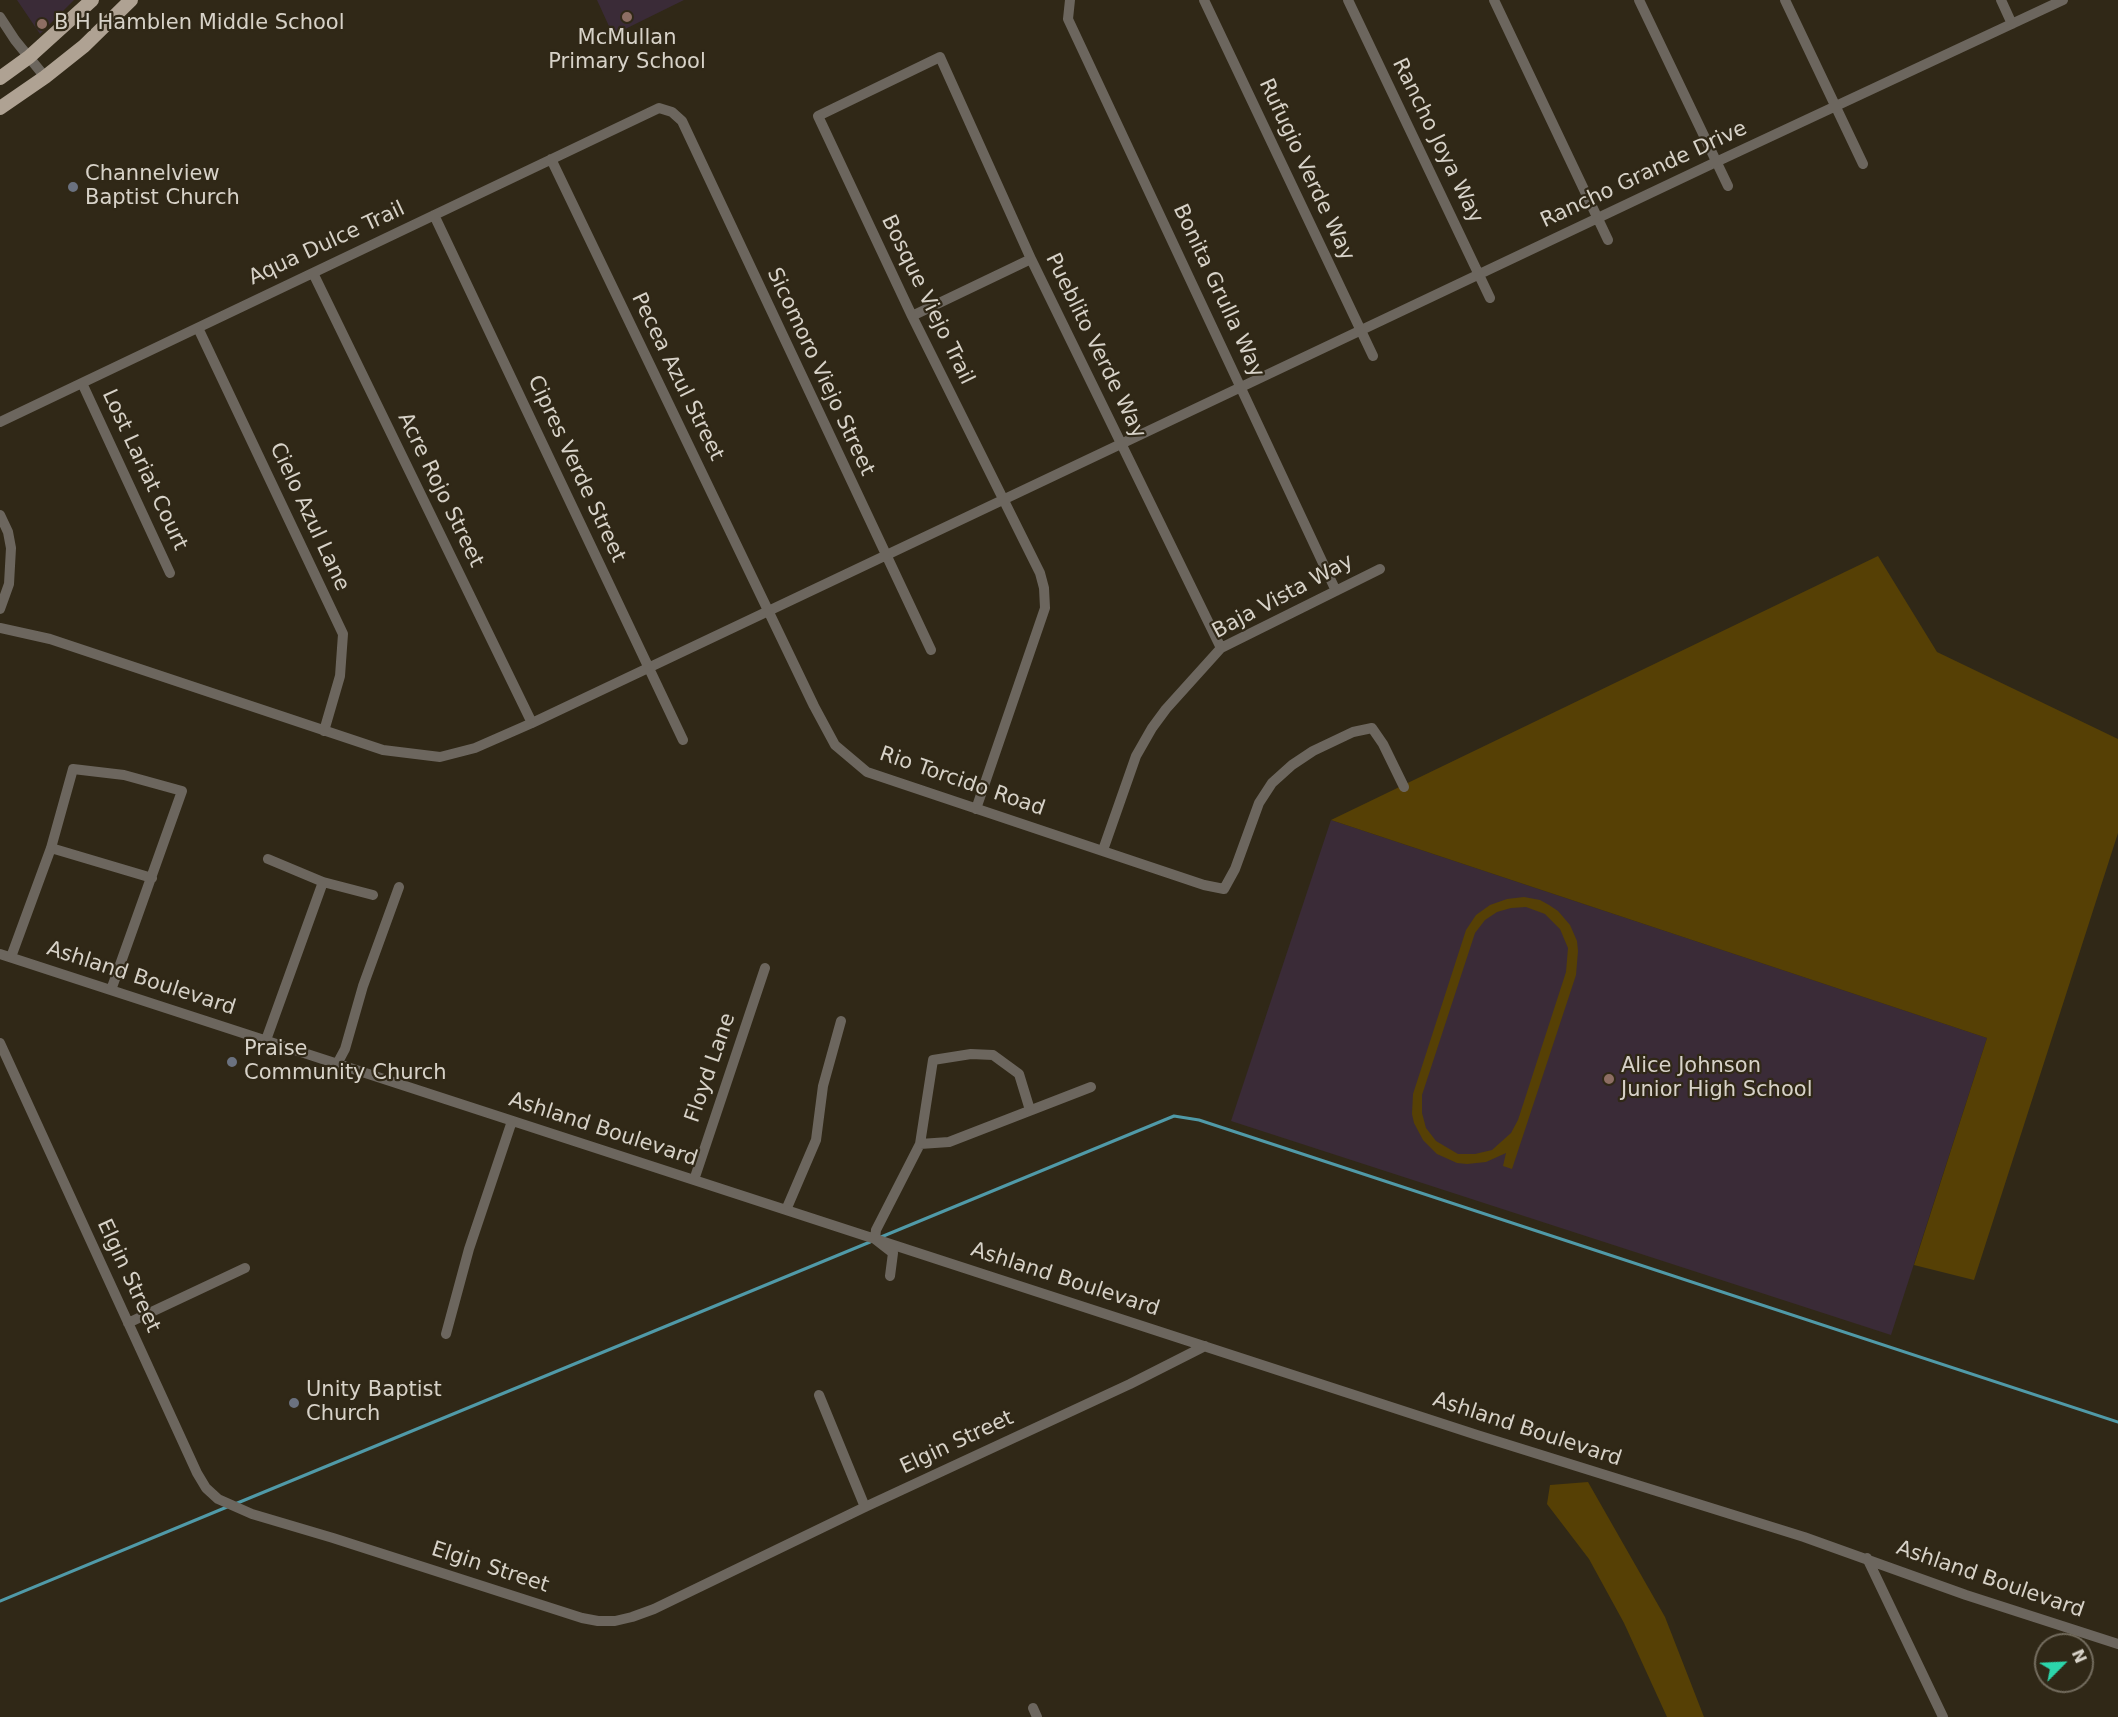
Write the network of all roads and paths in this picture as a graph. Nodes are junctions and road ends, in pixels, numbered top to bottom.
1 (92, 0) edge
2 (131, 0) edge
3 (1204, 0) edge
4 (1348, 0) edge
5 (1494, 0) edge
6 (1639, 0) edge
7 (1785, 0) edge
8 (2001, 0) edge
9 (2063, 0) edge
10 (1069, 4) edge
11 (0, 17) edge
12 (2012, 24) junction
13 (29, 57) junction
14 (45, 77) junction
15 (0, 78) edge
16 (1836, 106) junction
17 (0, 108) edge
18 (672, 112) joint
19 (818, 116) joint
20 (551, 159) junction
21 (1716, 162) junction
22 (1863, 164) dead end
23 (1728, 186) dead end
24 (434, 215) junction
25 (1598, 218) junction
26 (1608, 240) dead end
27 (1031, 259) junction
28 (313, 273) junction
29 (1479, 274) junction
30 (1490, 298) dead end
31 (912, 316) junction
32 (198, 328) junction
33 (1361, 330) junction
34 (1373, 356) dead end
35 (82, 383) junction
36 (1242, 387) junction
37 (0, 422) edge
38 (1120, 444) junction
39 (1005, 500) junction
40 (0, 515) edge
41 (885, 556) junction
42 (1380, 569) dead end
43 (170, 573) dead end
44 (1336, 591) junction
45 (0, 609) edge
46 (768, 612) junction
47 (0, 628) edge
48 (1221, 648) junction
49 (931, 650) dead end
50 (649, 668) junction
51 (532, 723) junction
52 (324, 731) junction
53 (683, 740) dead end
54 (1404, 787) dead end
55 (976, 808) junction
56 (51, 848) junction
57 (1103, 850) junction
58 (268, 860) dead end
59 (152, 878) junction
60 (323, 882) junction
61 (399, 887) dead end
62 (373, 895) dead end
63 (5, 955) edge
64 (765, 968) dead end
65 (111, 990) junction
66 (841, 1021) dead end
67 (266, 1040) junction
68 (0, 1043) edge
69 (337, 1064) junction
70 (1091, 1087) dead end
71 (1030, 1110) junction
72 (512, 1121) junction
73 (920, 1144) junction
74 (694, 1180) junction
75 (786, 1210) junction
76 (875, 1239) junction
77 (245, 1268) dead end
78 (890, 1276) dead end
79 (128, 1323) junction
80 (446, 1335) dead end
81 (1205, 1346) junction
82 (819, 1395) dead end
83 (865, 1507) junction
84 (1867, 1558) junction
85 (2118, 1644) edge
86 (1943, 1717) edge

1 - 13 main road
2 - 14 main road
3 - 33 street, Rufugio Verde Way
4 - 29 street, Rancho Joya Way
5 - 25 street
6 - 21 street
7 - 16 street
8 - 12 street
9 - 12 street, Rancho Grande Drive
10 - 36 street, Bonita Grulla Way
11 - 13 street
12 - 16 street, Rancho Grande Drive
13 - 14 street
13 - 15 main road
14 - 17 main road
16 - 21 street, Rancho Grande Drive
16 - 22 street
18 - 20 street, Aqua Dulce Trail
18 - 41 street, Sicomoro Viejo Street
19 - 27 street, Pueblito Verde Way
19 - 31 street, Bosque Viejo Trail
20 - 24 street, Aqua Dulce Trail
20 - 46 street, Pecea Azul Street
21 - 23 street
21 - 25 street, Rancho Grande Drive
24 - 28 street, Aqua Dulce Trail
24 - 50 street, Cipres Verde Street
25 - 26 street
25 - 29 street, Rancho Grande Drive
27 - 31 street
27 - 38 street, Pueblito Verde Way
28 - 32 street, Aqua Dulce Trail
28 - 51 street, Acre Rojo Street
29 - 30 street, Rancho Joya Way
29 - 33 street, Rancho Grande Drive
31 - 39 street, Bosque Viejo Trail
32 - 35 street, Aqua Dulce Trail
32 - 52 street, Cielo Azul Lane
33 - 34 street, Rufugio Verde Way
33 - 36 street, Rancho Grande Drive
35 - 37 street, Aqua Dulce Trail
35 - 43 street, Lost Lariat Court
36 - 38 street, Rancho Grande Drive
36 - 44 street, Bonita Grulla Way
38 - 39 street, Rancho Grande Drive
38 - 48 street, Pueblito Verde Way
39 - 41 street, Rancho Grande Drive
39 - 55 street, Bosque Viejo Trail
40 - 45 street
41 - 46 street, Rancho Grande Drive
41 - 49 street, Sicomoro Viejo Street
42 - 44 street, Baja Vista Way
44 - 48 street, Baja Vista Way
46 - 50 street, Rancho Grande Drive
46 - 55 street, Rio Torcido Road
47 - 52 street, Rancho Grande Drive
48 - 57 street, Baja Vista Way
50 - 51 street, Rancho Grande Drive
50 - 53 street, Cipres Verde Street
51 - 52 street, Rancho Grande Drive
54 - 57 street, Rio Torcido Road
55 - 57 street, Rio Torcido Road
56 - 59 street
56 - 59 street
56 - 63 street
58 - 60 street
59 - 65 street
60 - 62 street
60 - 67 street
61 - 69 street
63 - 65 street, Ashland Boulevard
64 - 74 street, Floyd Lane
65 - 67 street, Ashland Boulevard
66 - 75 street
67 - 69 street, Ashland Boulevard
68 - 79 street, Elgin Street
69 - 72 street, Ashland Boulevard
70 - 71 street
71 - 73 street
71 - 73 street
72 - 74 street, Ashland Boulevard
72 - 80 street
73 - 76 street
74 - 75 street, Ashland Boulevard
75 - 76 street, Ashland Boulevard
76 - 78 street
76 - 81 street, Ashland Boulevard
77 - 79 street
79 - 83 street, Elgin Street
81 - 83 street, Elgin Street
81 - 84 street, Ashland Boulevard
82 - 83 street
84 - 85 street, Ashland Boulevard
84 - 86 street

